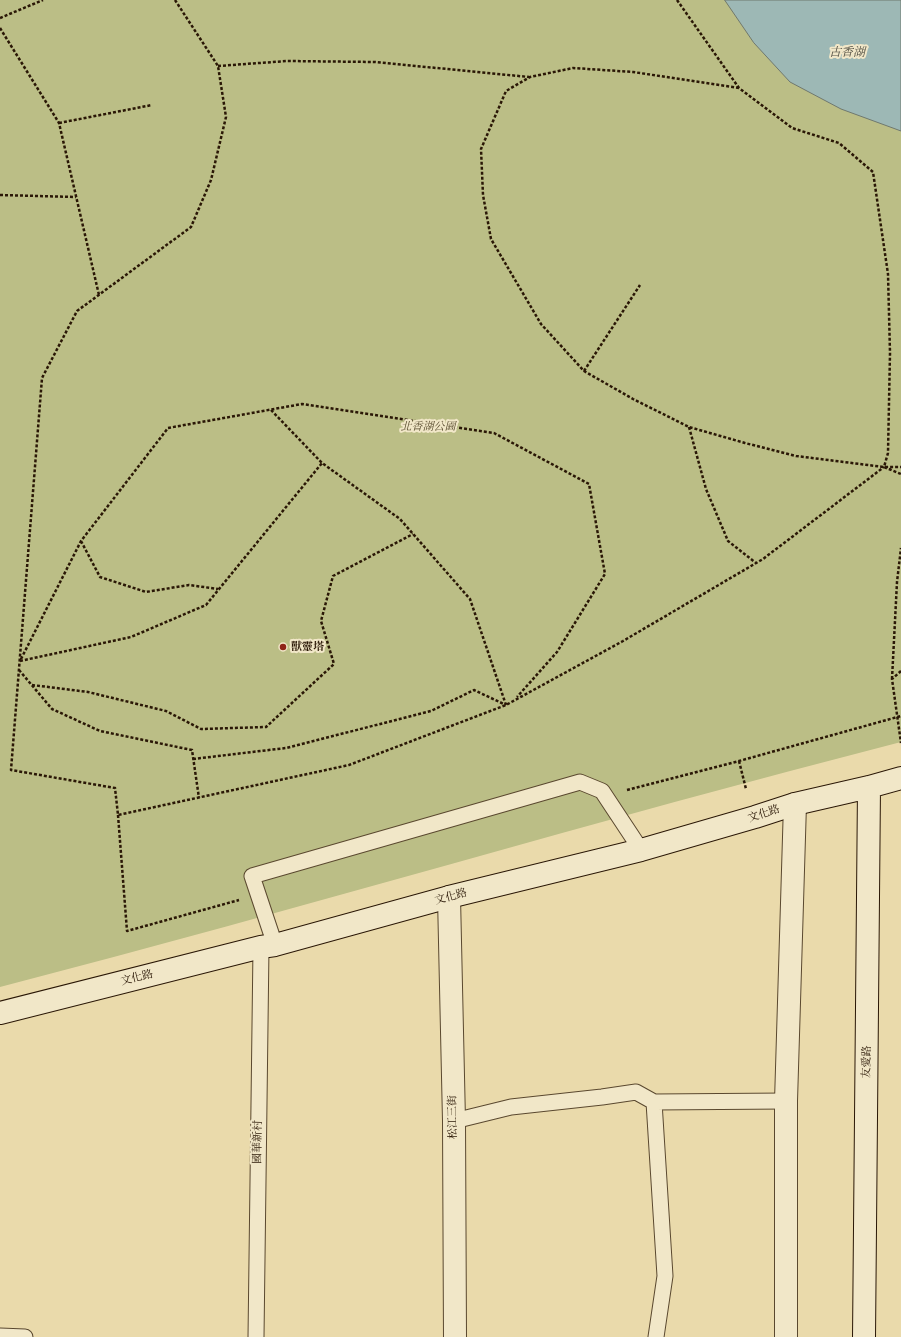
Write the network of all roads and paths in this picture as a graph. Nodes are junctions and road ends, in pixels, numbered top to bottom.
1 (44, 0) edge
2 (175, 0) edge
3 (677, 0) edge
4 (0, 18) edge
5 (0, 28) edge
6 (218, 66) junction
7 (530, 77) junction
8 (739, 88) junction
9 (152, 105) dead end
10 (59, 123) junction
11 (0, 195) edge
12 (76, 197) junction
13 (640, 284) dead end
14 (99, 294) junction
15 (584, 371) junction
16 (271, 410) junction
17 (689, 427) junction
18 (322, 463) junction
19 (884, 467) junction
20 (901, 467) edge
21 (901, 474) edge
22 (413, 534) junction
23 (81, 541) junction
24 (901, 548) edge
25 (756, 563) junction
26 (218, 589) junction
27 (20, 661) junction
28 (19, 670) junction
29 (901, 672) edge
30 (892, 679) junction
31 (32, 685) junction
32 (515, 700) junction
33 (506, 705) junction
34 (899, 717) edge
35 (901, 743) edge
36 (193, 759) junction
37 (739, 761) junction
38 (901, 778) edge
39 (869, 787) junction
40 (746, 789) dead end
41 (602, 791) junction
42 (199, 798) junction
43 (795, 804) junction
44 (118, 815) junction
45 (641, 850) junction
46 (259, 895) junction
47 (449, 897) junction
48 (268, 946) junction
49 (0, 1013) edge
50 (786, 1101) junction
51 (654, 1102) junction
52 (454, 1121) junction
53 (786, 1302) junction
54 (2, 1336) edge
55 (25, 1337) edge
56 (256, 1337) edge
57 (455, 1337) edge
58 (656, 1337) edge
59 (776, 1337) edge
60 (786, 1337) edge
61 (864, 1337) edge

1 - 4 path
2 - 6 path
3 - 8 path
5 - 10 path
6 - 7 path
6 - 14 path
7 - 8 path
7 - 15 path
8 - 19 path
9 - 10 path
10 - 12 path
11 - 12 path
12 - 14 path
13 - 15 path
14 - 27 path
15 - 17 path
16 - 18 path
16 - 23 path
16 - 32 path
17 - 19 path
17 - 25 path
18 - 22 path
18 - 26 path
19 - 20 path
19 - 21 path
19 - 25 path
22 - 31 path
22 - 33 path
23 - 26 path
23 - 27 path
24 - 30 path
25 - 32 path
26 - 27 path
27 - 28 path
28 - 31 path
28 - 44 path
29 - 30 path
30 - 34 path
31 - 36 path
32 - 33 path
33 - 36 path
33 - 42 path
34 - 35 path
34 - 37 path
36 - 42 path
37 - 40 path
37 - 41 path
38 - 39 street, 文化路
39 - 43 street, 文化路
39 - 61 street, 友愛路
41 - 45 lane
41 - 46 lane, 國華新村
42 - 44 path
43 - 45 street, 文化路
43 - 50 street
44 - 46 path
45 - 47 street, 文化路
46 - 48 lane, 國華新村
47 - 48 street, 文化路
47 - 52 street, 松江三街
48 - 49 street, 文化路
48 - 56 lane, 國華新村
50 - 51 lane
50 - 53 street
51 - 52 lane
51 - 58 lane
52 - 57 street, 松江三街
53 - 59 street
53 - 60 street
54 - 55 lane

